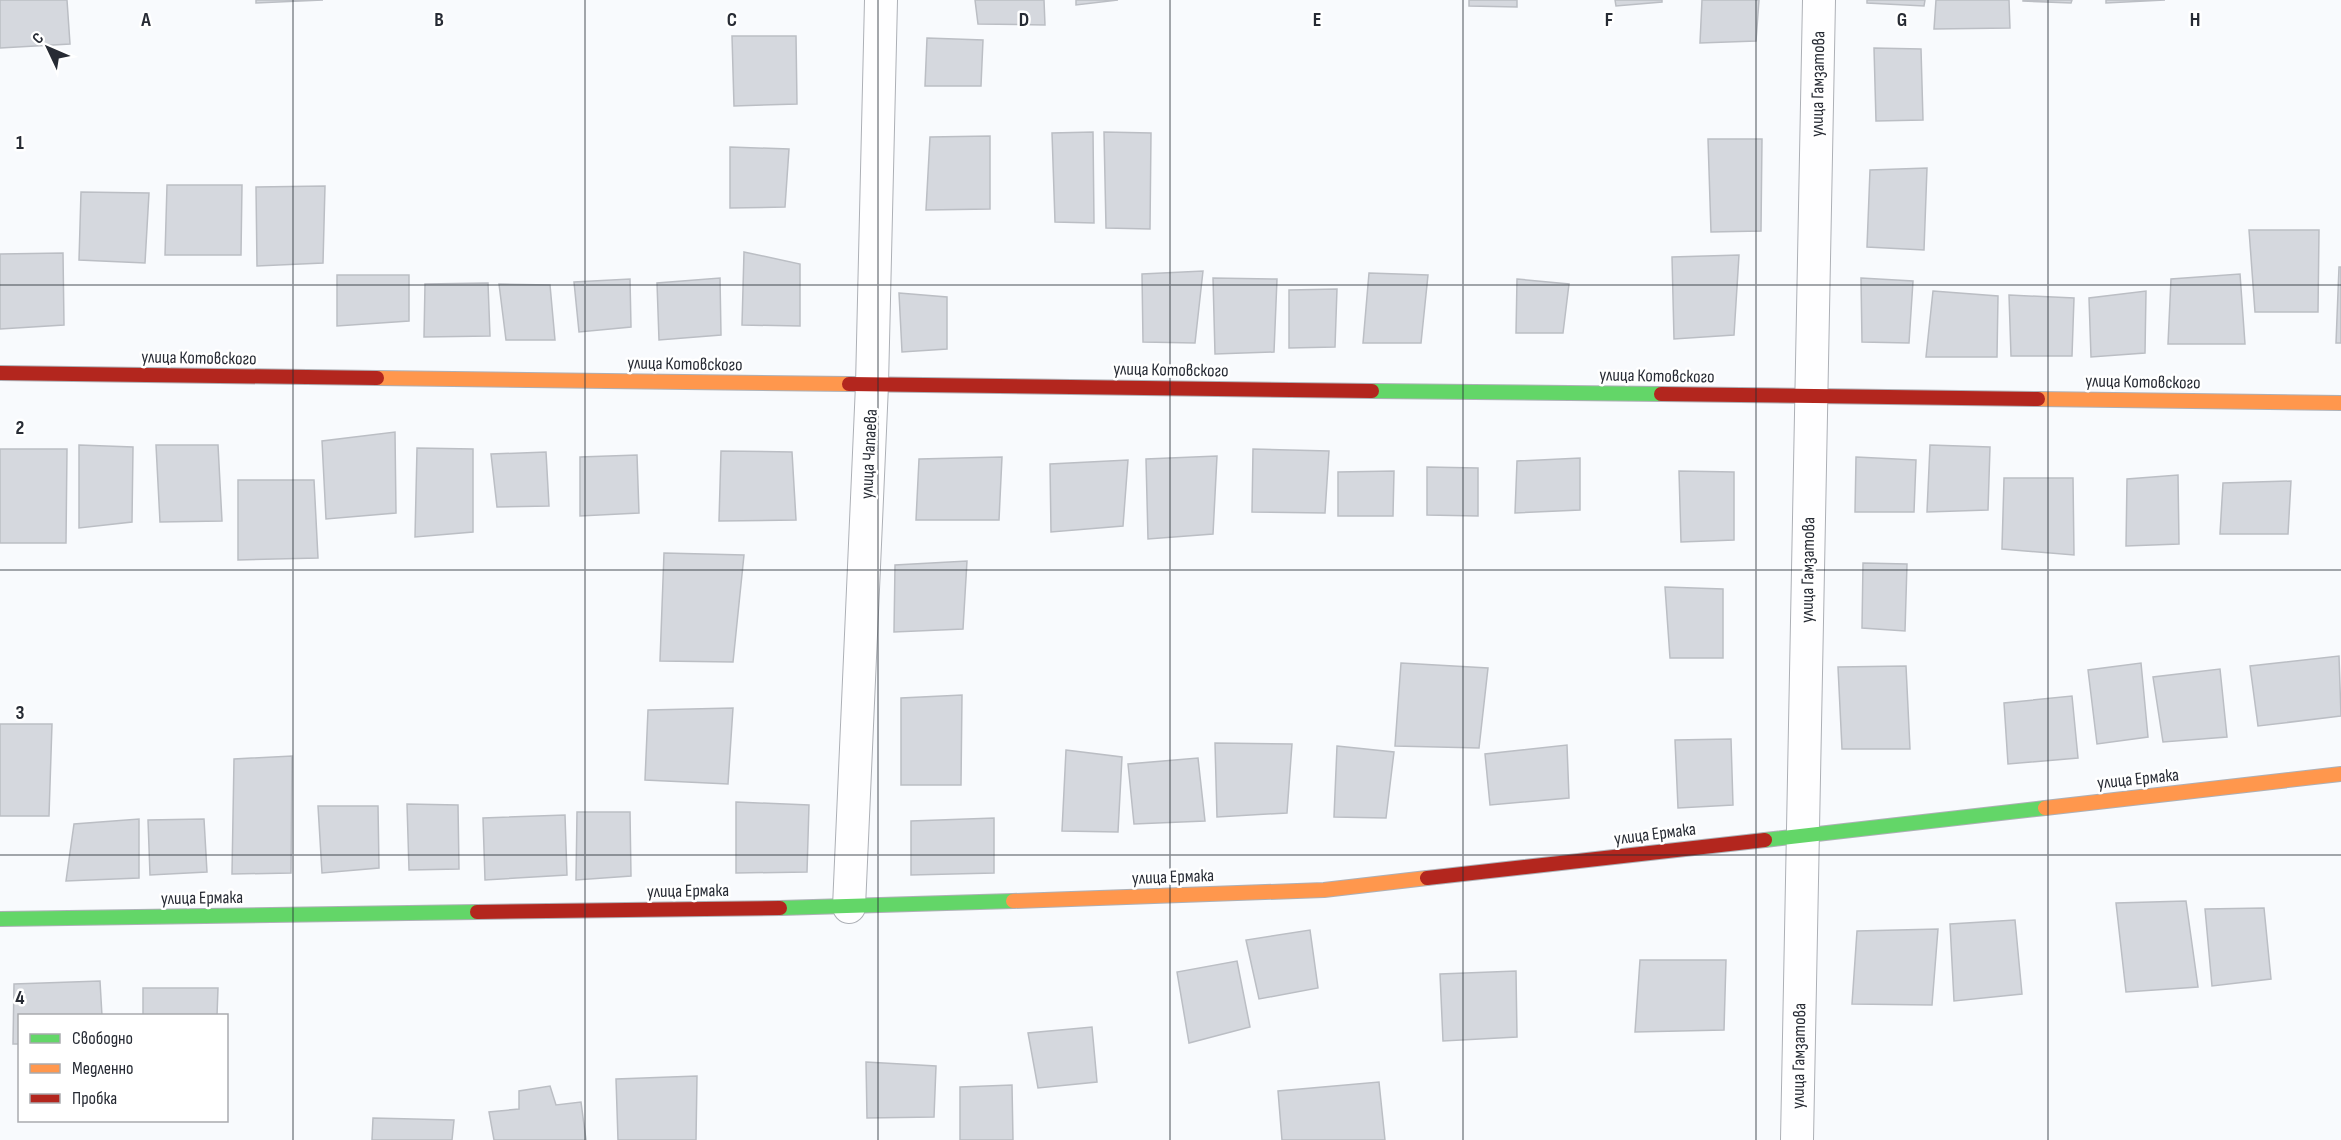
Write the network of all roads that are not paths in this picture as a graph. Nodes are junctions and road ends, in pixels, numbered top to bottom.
1 (881, 0) edge
2 (1820, 0) edge
3 (0, 374) edge
4 (872, 385) junction
5 (1812, 396) junction
6 (2341, 403) edge
7 (2341, 774) edge
8 (1802, 835) junction
9 (849, 907) junction
10 (0, 919) edge
11 (1797, 1140) edge

1 - 4 street, улица Чапаева
2 - 5 street, улица Гамзатова
3 - 4 street, улица Котовского
4 - 5 street, улица Котовского
4 - 9 street, улица Чапаева
5 - 6 street, улица Котовского
5 - 8 street, улица Гамзатова
7 - 8 street, улица Ермака
8 - 9 street, улица Ермака
8 - 11 street, улица Гамзатова
9 - 10 street, улица Ермака

